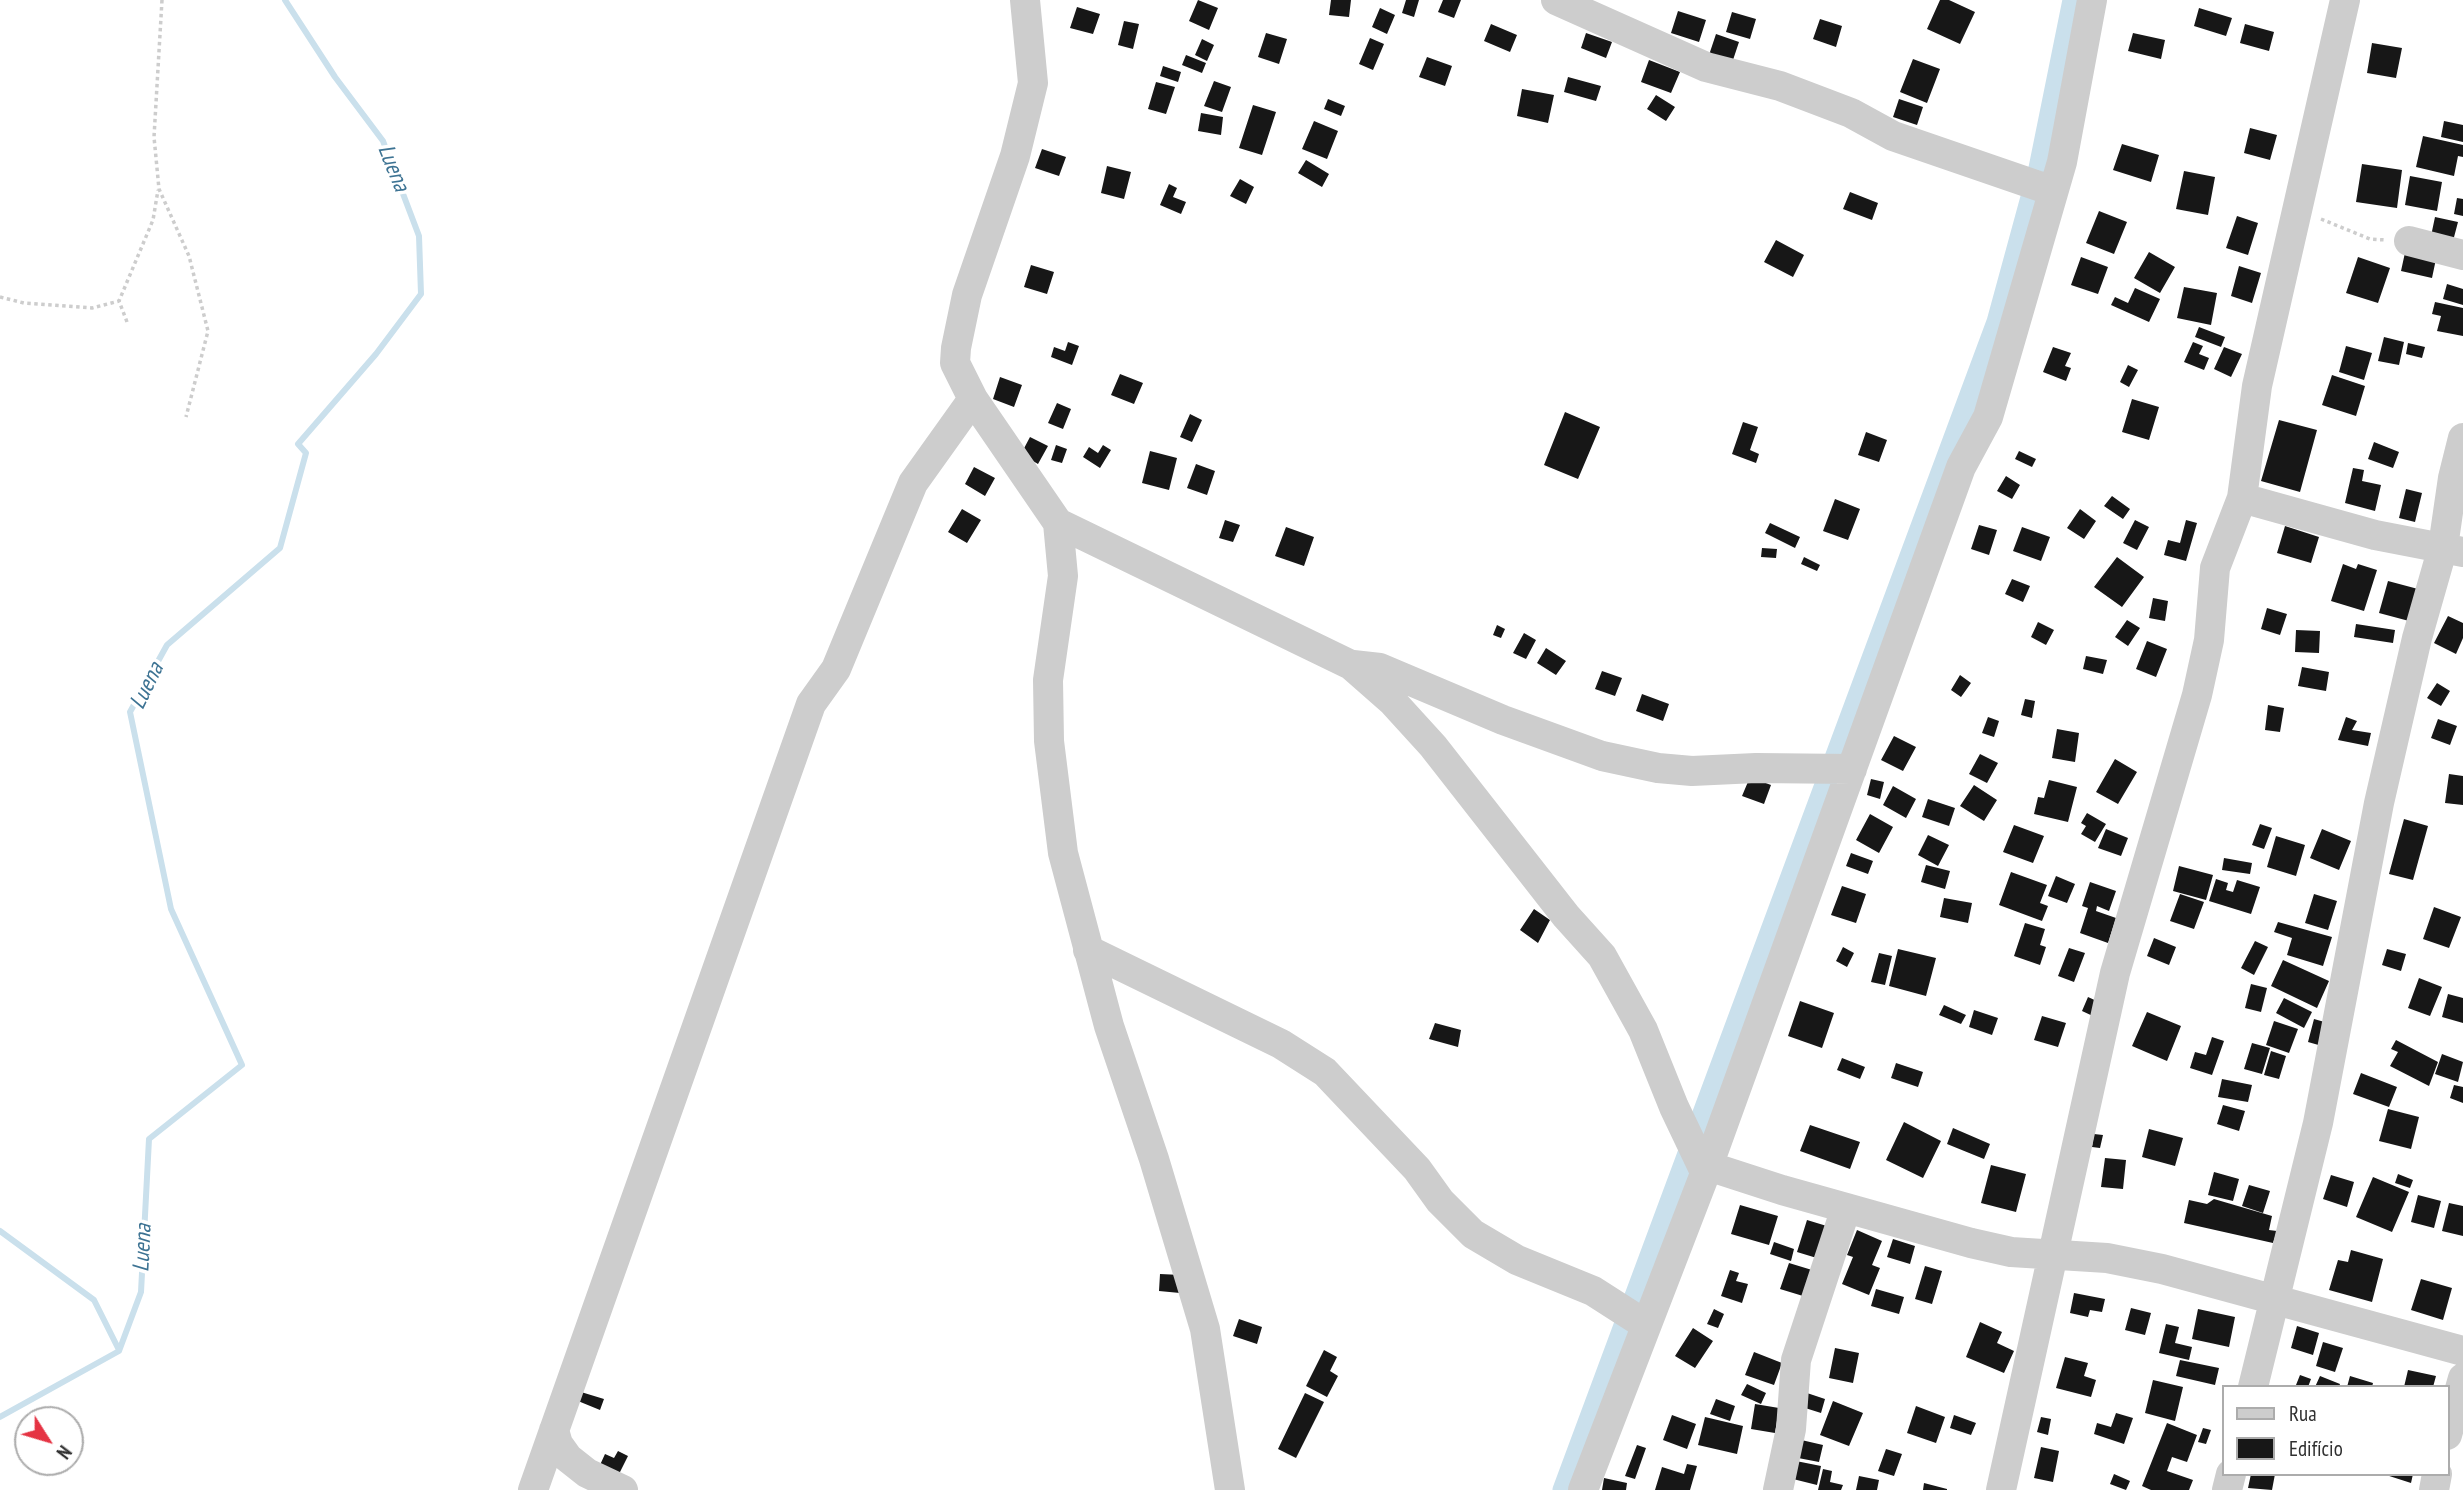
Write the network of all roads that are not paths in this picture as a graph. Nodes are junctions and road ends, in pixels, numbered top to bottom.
1 (1025, 0) edge
2 (1556, 0) edge
3 (2092, 0) edge
4 (2345, 0) edge
5 (2053, 191) junction
6 (2409, 241) road end
7 (2463, 255) edge
8 (972, 399) junction
9 (2463, 438) edge
10 (2242, 498) junction
11 (1058, 523) junction
12 (2453, 549) edge
13 (1351, 664) junction
14 (1852, 769) junction
15 (1088, 950) junction
16 (1706, 1169) junction
17 (1846, 1208) junction
18 (2053, 1256) junction
19 (2277, 1298) junction
20 (1646, 1325) junction
21 (2463, 1351) edge
22 (2463, 1378) edge
23 (2254, 1385) edge
24 (2449, 1428) edge
25 (554, 1430) junction
26 (533, 1490) edge
27 (623, 1490) edge
28 (1230, 1490) edge
29 (1583, 1490) edge
30 (1778, 1490) edge
31 (2001, 1490) edge

1 - 8 street
2 - 5 street
3 - 5 street
4 - 10 street
5 - 14 street
6 - 7 street
8 - 11 street
8 - 25 street
9 - 12 street
10 - 12 street
10 - 18 street
11 - 13 street
11 - 15 street
12 - 19 street
13 - 14 street
13 - 16 street
14 - 16 street
15 - 20 street
15 - 28 street
16 - 17 street
16 - 20 street
17 - 18 street
17 - 30 street
18 - 19 street
18 - 31 street
19 - 21 street
19 - 23 street
20 - 29 street
22 - 24 street
25 - 26 street
25 - 27 street

